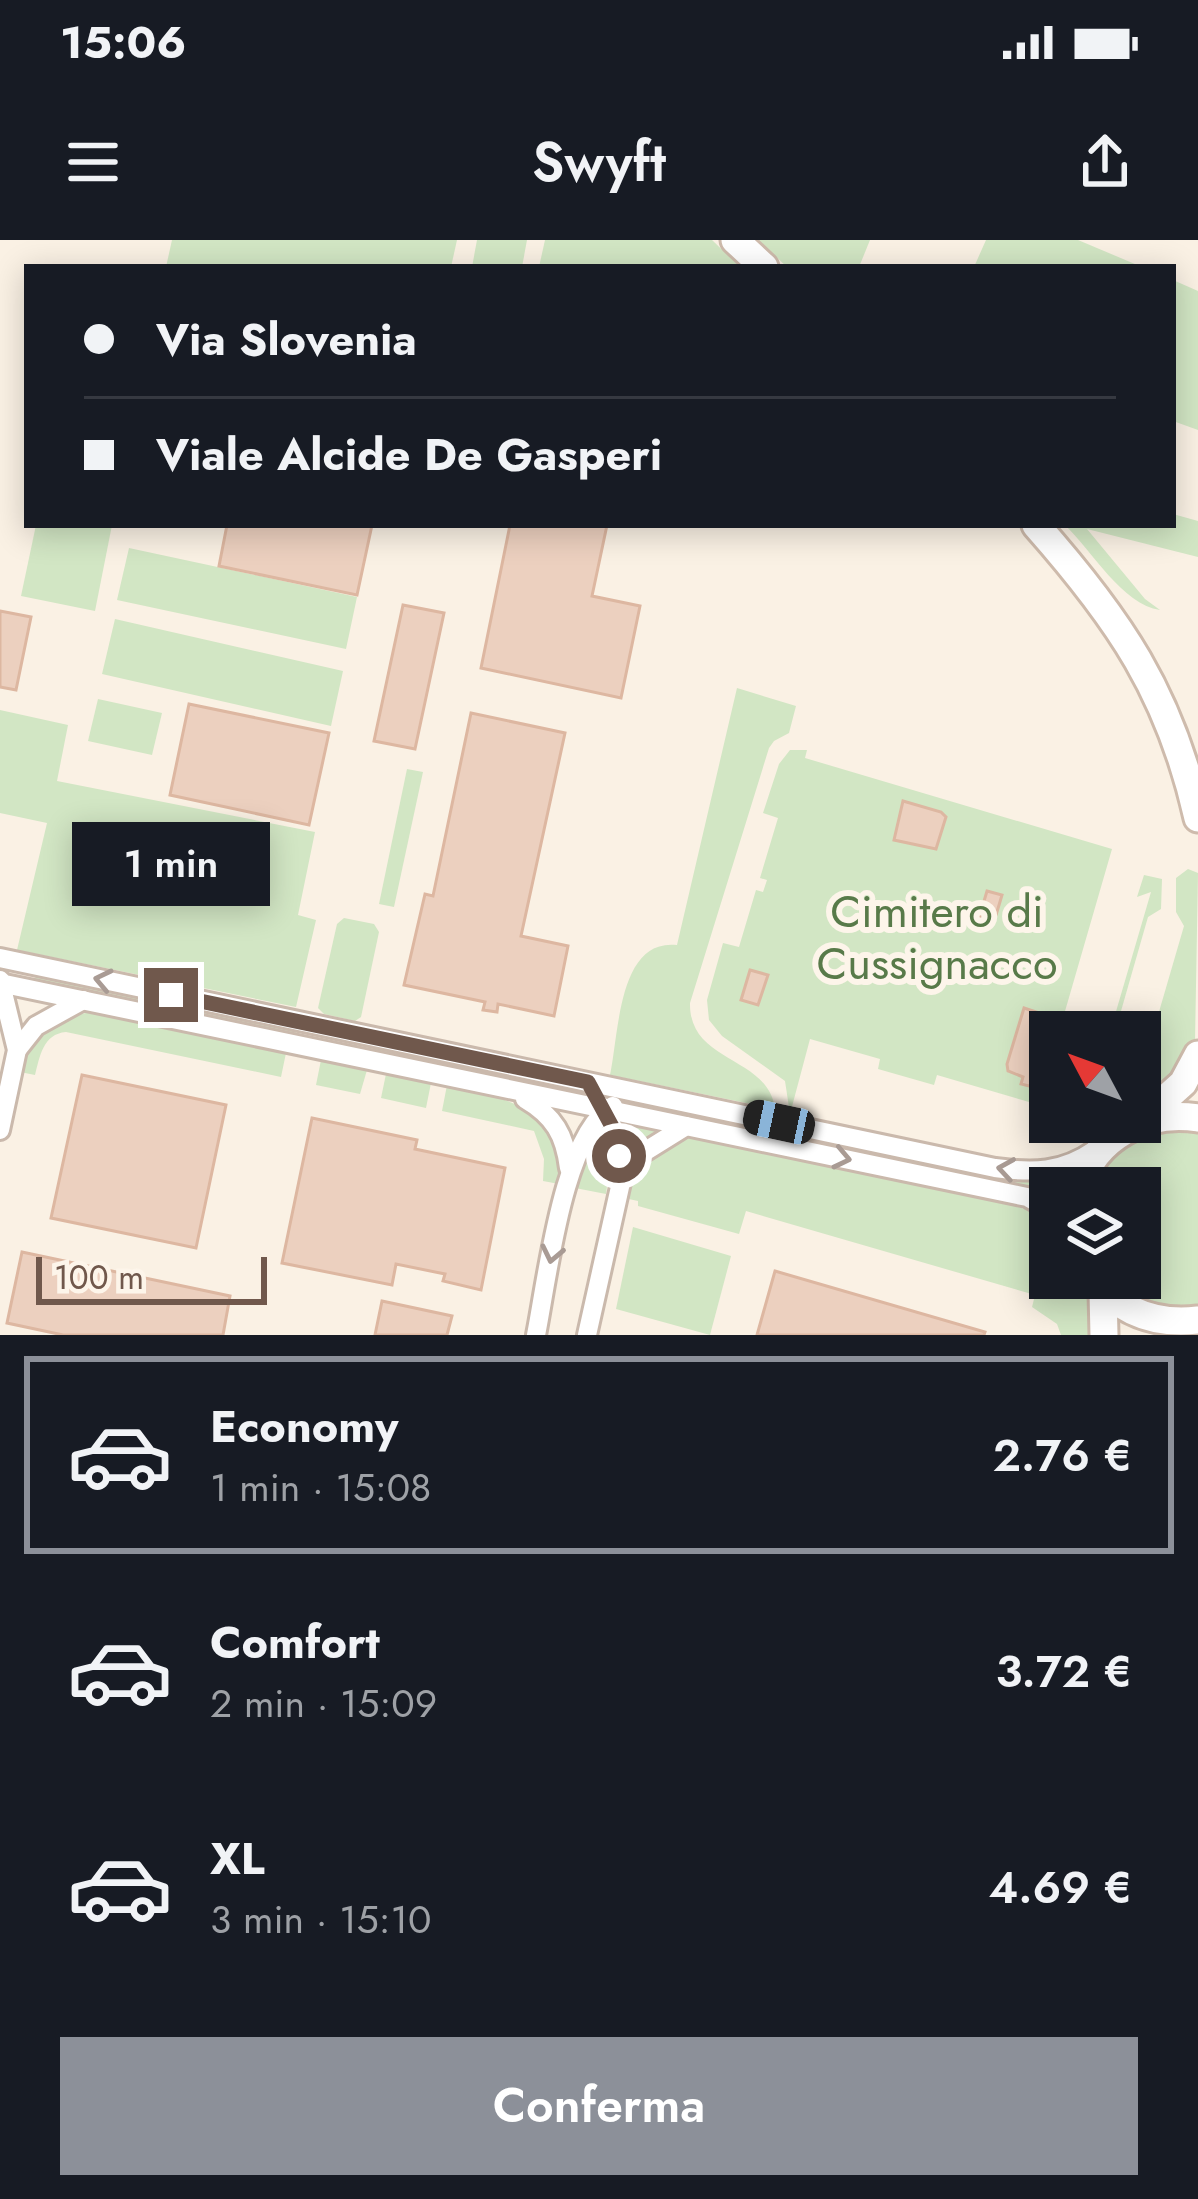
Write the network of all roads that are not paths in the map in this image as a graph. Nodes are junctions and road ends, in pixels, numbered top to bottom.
1 (735, 240) edge
2 (761, 264) edge
3 (1039, 528) edge
4 (1053, 528) edge
5 (1198, 753) edge
6 (1198, 818) edge
7 (0, 958) edge
8 (40, 966) junction
9 (1, 983) edge
10 (83, 1000) junction
11 (17, 1050) junction
12 (1198, 1054) edge
13 (588, 1082) junction
14 (513, 1092) junction
15 (641, 1092) junction
16 (1161, 1101) edge
17 (605, 1110) junction
18 (1161, 1118) edge
19 (1198, 1118) edge
20 (686, 1126) junction
21 (0, 1130) edge
22 (1103, 1143) edge
23 (1111, 1143) edge
24 (1090, 1167) edge
25 (569, 1173) junction
26 (622, 1178) junction
27 (1029, 1198) edge
28 (1100, 1299) edge
29 (1117, 1299) edge
30 (1187, 1325) edge
31 (536, 1335) edge
32 (587, 1335) edge
33 (1104, 1335) edge

1 - 2 main road
3 - 6 main road
4 - 5 main road
7 - 8 street
8 - 9 street
13 -> 8 street
9 - 10 street
9 - 11 street
10 - 11 street
10 - 14 street
11 - 21 street
12 - 16 main road
13 - 15 street
13 - 17 street
14 - 17 street
14 - 25 street
15 - 17 street
22 -> 15 street
17 - 20 street
17 - 25 street
17 - 26 street
18 - 19 main road
20 - 26 street
20 -> 27 street
23 - 24 main road
25 -> 31 street
26 - 32 street
28 - 33 main road
29 - 30 main road

